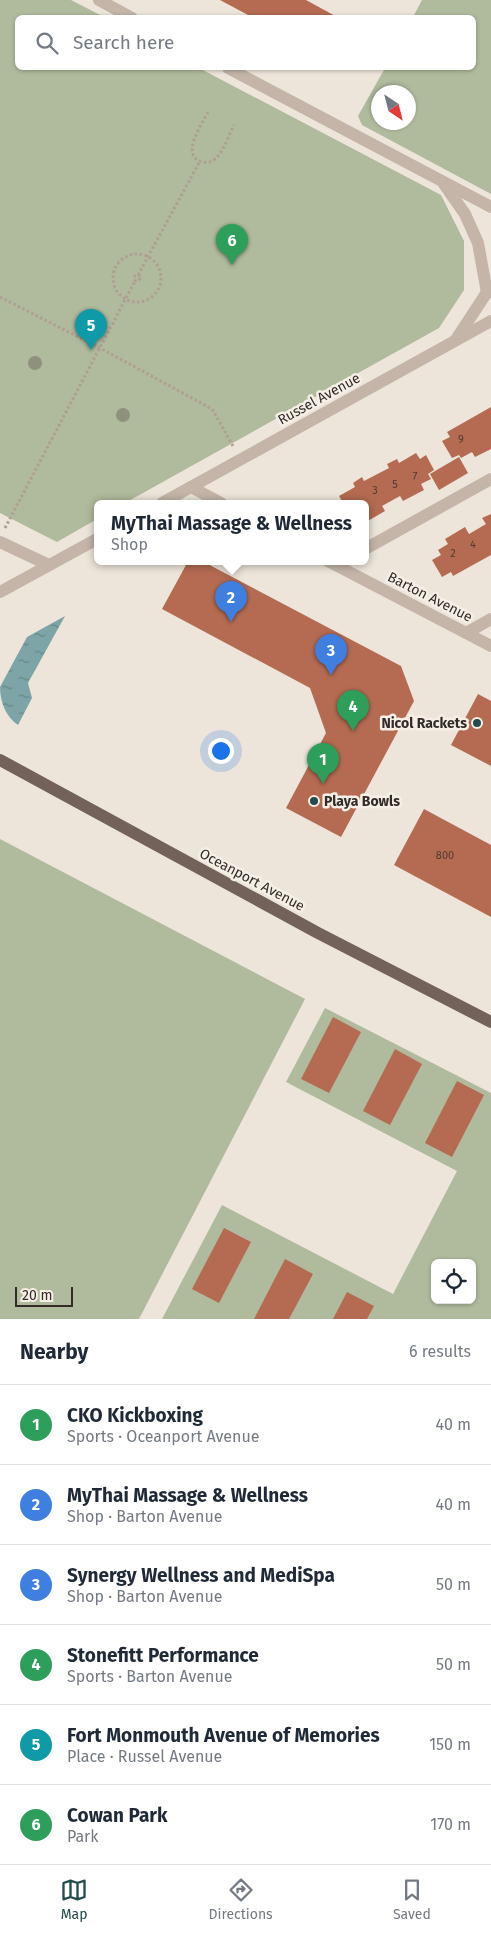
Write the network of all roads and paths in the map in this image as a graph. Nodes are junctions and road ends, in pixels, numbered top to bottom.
1 (99, 0) edge
2 (126, 15) edge
3 (232, 70) edge
4 (208, 112) dead end
5 (234, 124) dead end
6 (200, 161) junction
7 (442, 182) junction
8 (491, 207) edge
9 (148, 257) junction
10 (489, 289) edge
11 (0, 297) edge
12 (125, 300) junction
13 (491, 321) edge
14 (456, 340) junction
15 (100, 348) junction
16 (240, 460) junction
17 (491, 479) edge
18 (191, 487) junction
19 (167, 500) edge
20 (215, 500) edge
21 (4, 530) dead end
22 (94, 541) edge
23 (0, 542) edge
24 (369, 548) edge
25 (49, 565) junction
26 (341, 565) edge
27 (0, 592) edge
28 (491, 619) edge
29 (466, 633) junction
30 (491, 646) edge
31 (0, 760) edge
32 (491, 1022) edge

1 - 2 street
3 - 7 street
4 - 6 path
5 - 6 path
6 - 9 path
7 - 8 street
7 - 10 street
9 - 12 path
9 - 12 path
9 - 12 path
10 - 14 street
11 - 15 path
12 - 15 path
13 - 14 street, Russel Avenue
14 - 16 street, Russel Avenue
15 - 16 path
15 - 21 path
16 - 18 street, Russel Avenue
17 - 24 street
18 - 19 street, Russel Avenue
18 - 20 street
22 - 25 street
23 - 25 street
25 - 27 street
26 - 29 street, Barton Avenue
28 - 29 street
29 - 30 street, Barton Avenue
31 - 32 main road, Oceanport Avenue

